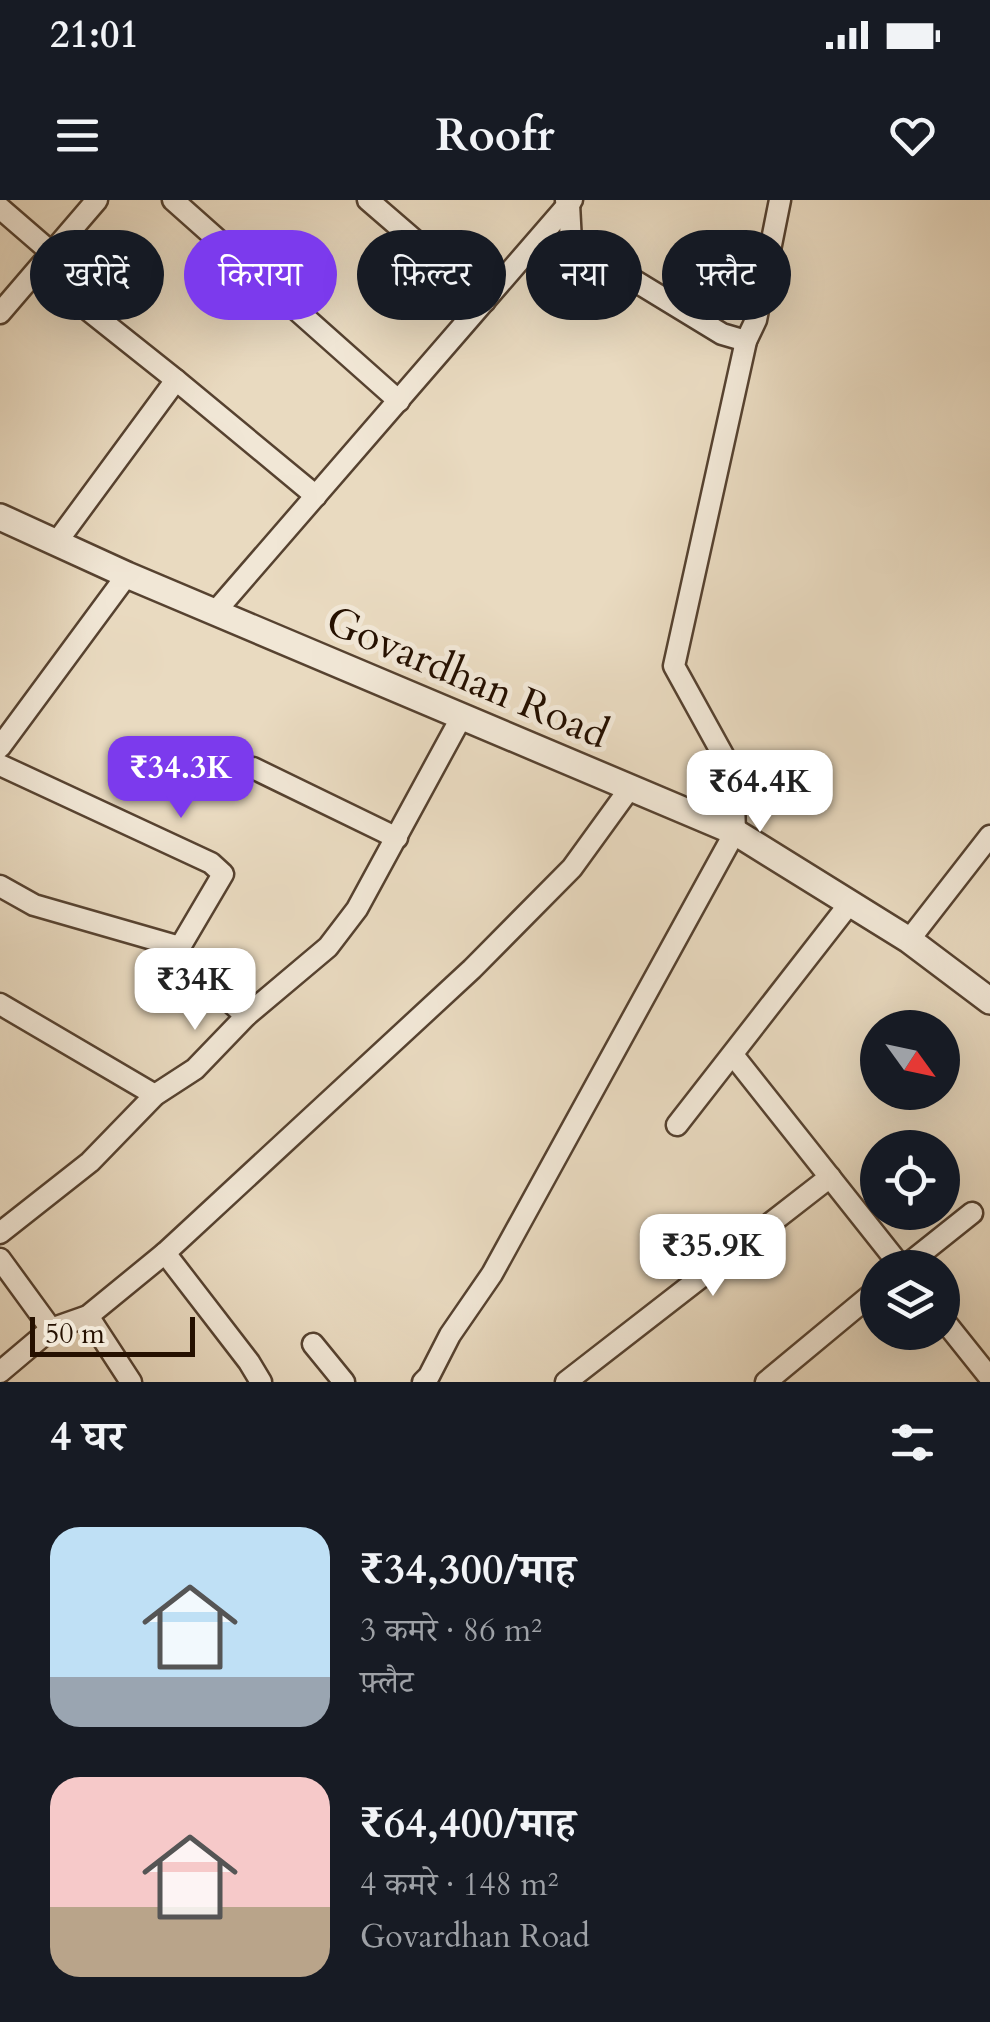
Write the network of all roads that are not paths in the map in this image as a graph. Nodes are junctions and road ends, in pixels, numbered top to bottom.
1 (97, 200) edge
2 (174, 200) edge
3 (368, 200) edge
4 (569, 201) edge
5 (773, 202) edge
6 (0, 208) edge
7 (72, 230) edge
8 (402, 230) edge
9 (30, 234) edge
10 (506, 277) edge
11 (30, 279) edge
12 (0, 314) edge
13 (101, 320) edge
14 (469, 320) edge
15 (746, 341) junction
16 (176, 380) junction
17 (398, 401) junction
18 (316, 496) junction
19 (0, 517) edge
20 (56, 543) junction
21 (127, 575) junction
22 (215, 612) junction
23 (462, 716) junction
24 (0, 746) edge
25 (0, 766) edge
26 (252, 768) dead end
27 (630, 788) junction
28 (735, 832) junction
29 (990, 836) edge
30 (397, 838) junction
31 (0, 886) edge
32 (850, 903) junction
33 (909, 940) junction
34 (180, 947) junction
35 (990, 1001) edge
36 (0, 1004) edge
37 (246, 1016) junction
38 (733, 1055) junction
39 (155, 1095) junction
40 (676, 1125) dead end
41 (830, 1176) junction
42 (972, 1213) dead end
43 (0, 1233) edge
44 (889, 1250) edge
45 (926, 1250) edge
46 (165, 1253) junction
47 (0, 1259) edge
48 (860, 1304) edge
49 (88, 1316) junction
50 (51, 1330) junction
51 (960, 1340) edge
52 (312, 1344) dead end
53 (0, 1372) edge
54 (990, 1376) edge
55 (6, 1382) edge
56 (131, 1382) edge
57 (261, 1382) edge
58 (344, 1382) edge
59 (422, 1382) edge
60 (566, 1382) edge
61 (766, 1382) edge
62 (981, 1382) edge

1 - 7 street
2 - 17 street
3 - 8 street
4 - 10 street
4 - 15 street
5 - 15 street
6 - 9 street
11 - 12 street
13 - 16 street
14 - 17 street
15 - 28 street
16 - 18 street
16 - 20 street
17 - 18 street
18 - 22 street
19 - 20 street, Govardhan Road
20 - 21 street, Govardhan Road
21 - 22 street, Govardhan Road
21 - 24 street
22 - 23 street, Govardhan Road
23 - 27 street, Govardhan Road
23 - 30 street
25 - 34 street
26 - 30 street
27 - 28 street, Govardhan Road
27 - 46 street
28 - 32 street, Govardhan Road
28 - 59 street
29 - 33 street
30 - 37 street
31 - 34 street
32 - 33 street, Govardhan Road
32 - 38 street
33 - 35 street, Govardhan Road
34 - 37 street
36 - 39 street
37 - 39 street
38 - 40 street
38 - 41 street
39 - 43 street
41 - 44 street
41 - 60 street
42 - 45 street
46 - 49 street
46 - 57 street
47 - 50 street
48 - 61 street
49 - 50 street
49 - 56 street
50 - 53 street
51 - 54 street
52 - 58 street
53 - 55 street
54 - 62 street

